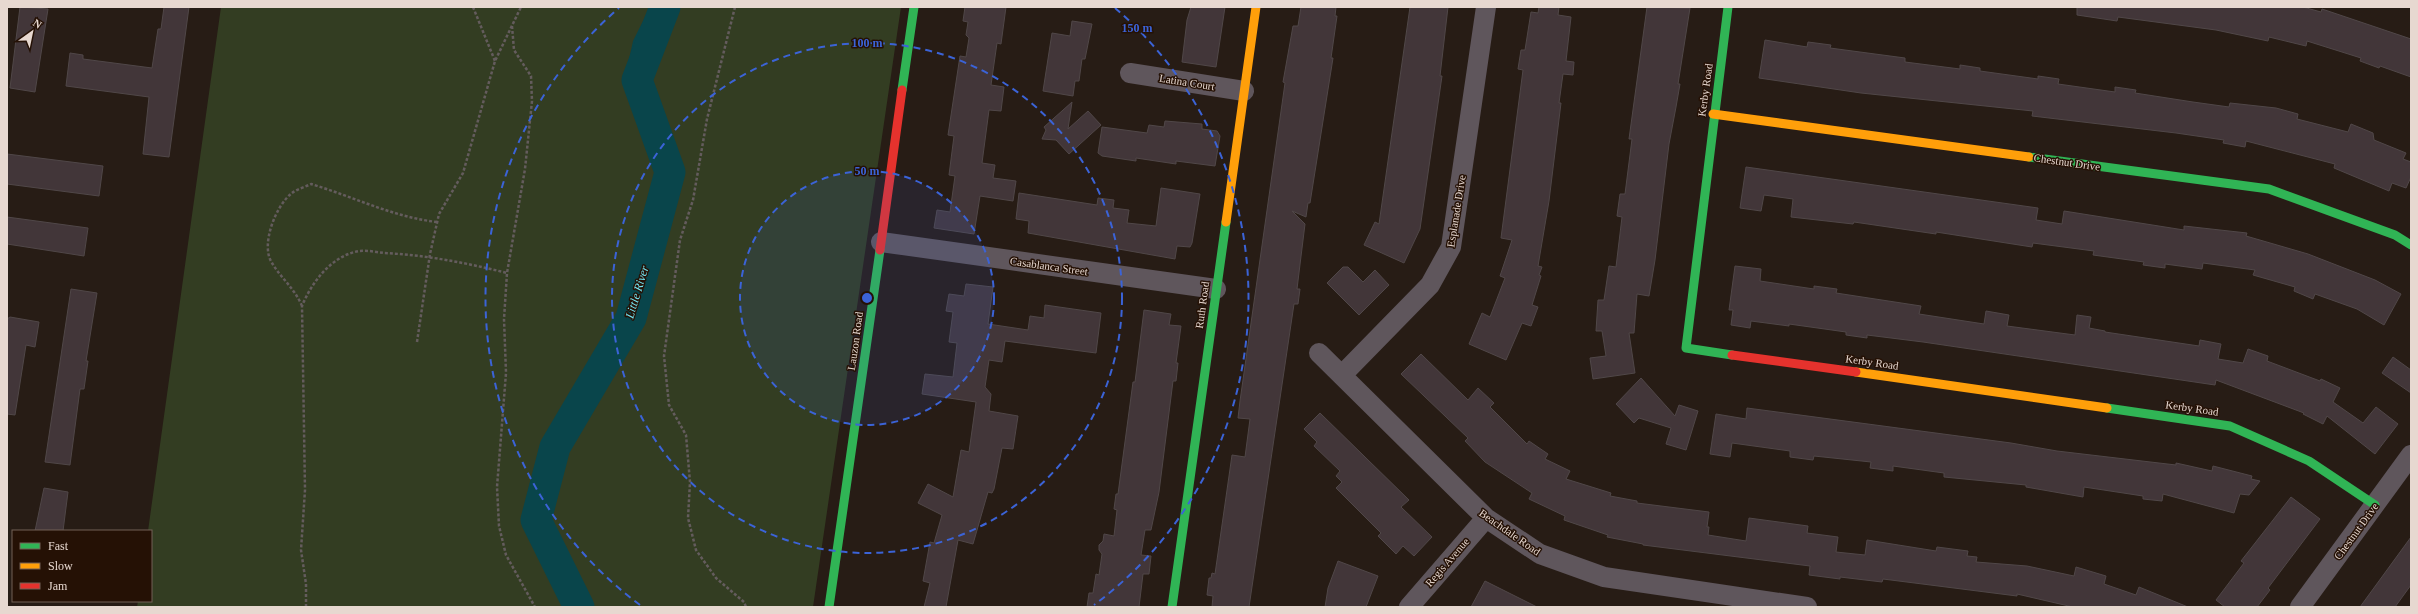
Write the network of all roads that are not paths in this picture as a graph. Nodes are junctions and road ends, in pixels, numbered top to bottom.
1 (914, 7) edge
2 (1256, 7) edge
3 (1486, 7) edge
4 (1728, 7) edge
5 (1130, 74) dead end
6 (1244, 91) junction
7 (1714, 114) junction
8 (881, 242) junction
9 (2411, 245) edge
10 (1216, 289) junction
11 (1320, 353) dead end
12 (1342, 375) junction
13 (2411, 455) edge
14 (2375, 505) junction
15 (1486, 518) junction
16 (829, 607) edge
17 (1172, 607) edge
18 (1408, 607) edge
19 (1807, 607) edge
20 (2300, 607) edge

1 - 8 street, Lauzon Road
2 - 6 street, Ruth Road
3 - 12 street, Esplanade Drive
4 - 7 street, Kerby Road
5 - 6 street, Latina Court
6 - 10 street, Ruth Road
7 - 9 street, Chestnut Drive
7 - 14 street, Kerby Road
8 - 10 street, Casablanca Street
8 - 16 street, Lauzon Road
10 - 17 street, Ruth Road
11 - 12 street, Beachdale Road
12 - 15 street, Beachdale Road
13 - 14 street, Chestnut Drive
14 - 20 street, Chestnut Drive
15 - 18 street, Regis Avenue
15 - 19 street, Beachdale Road

